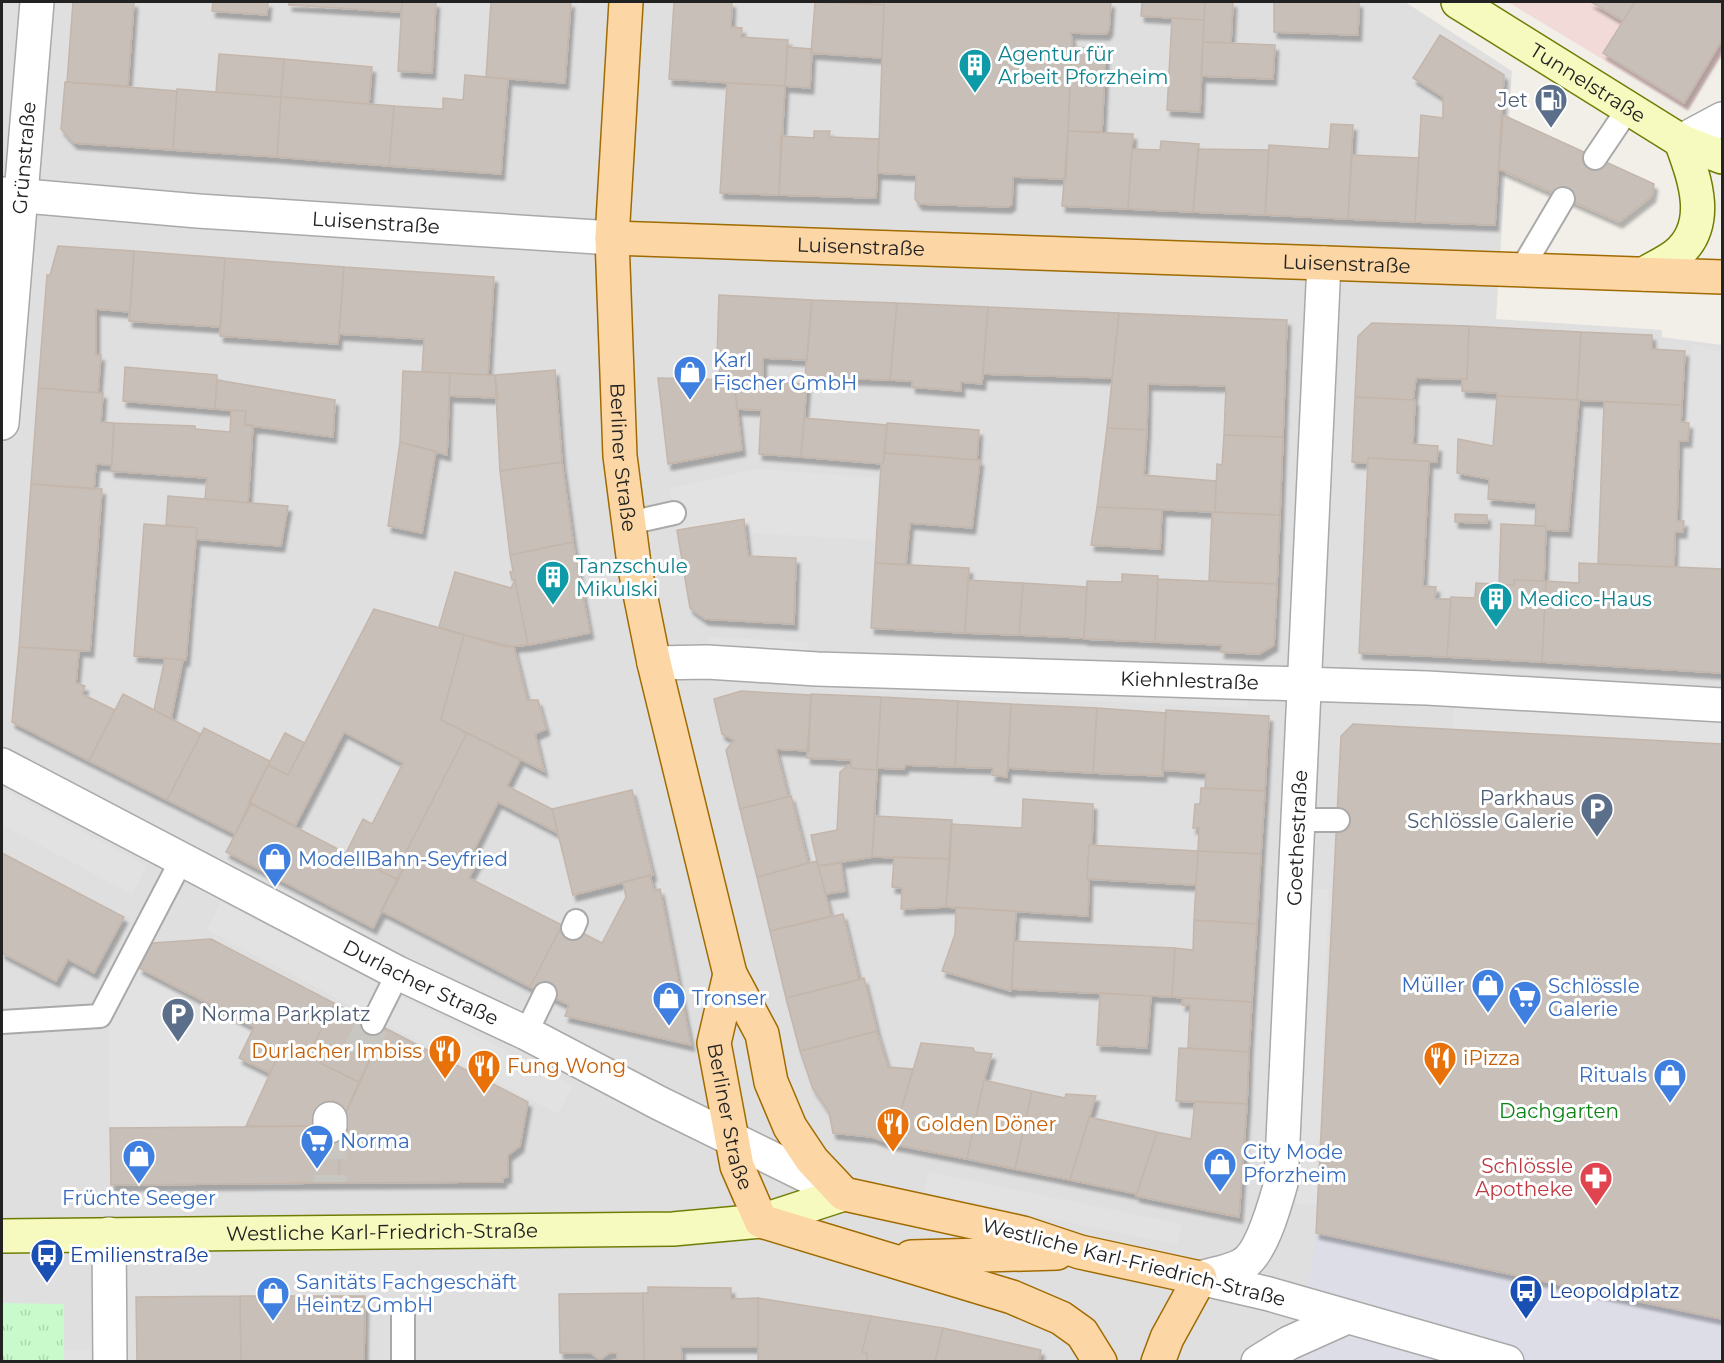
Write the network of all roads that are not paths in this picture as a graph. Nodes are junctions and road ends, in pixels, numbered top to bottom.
1 (37, 2) edge
2 (626, 2) edge
3 (1458, 2) edge
4 (1628, 109) junction
5 (1722, 119) edge
6 (1681, 141) junction
7 (1722, 157) edge
8 (1595, 158) dead end
9 (12, 195) edge
10 (1563, 199) dead end
11 (612, 237) junction
12 (1323, 263) junction
13 (1521, 270) junction
14 (1644, 274) junction
15 (1722, 277) edge
16 (2, 423) edge
17 (674, 513) dead end
18 (629, 523) junction
19 (654, 663) junction
20 (1304, 684) junction
21 (1722, 705) edge
22 (2, 765) edge
23 (1300, 820) junction
24 (1338, 820) dead end
25 (182, 859) junction
26 (398, 973) junction
27 (730, 974) junction
28 (545, 994) dead end
29 (2, 1022) edge
30 (373, 1023) tunnel mouth
31 (526, 1033) junction
32 (730, 1138) junction
33 (844, 1194) junction
34 (761, 1221) junction
35 (109, 1234) junction
36 (2, 1236) edge
37 (1080, 1252) junction
38 (882, 1258) junction
39 (1200, 1278) junction
40 (403, 1313) dead end
41 (1347, 1317) junction
42 (110, 1362) edge
43 (403, 1362) edge
44 (1100, 1362) edge
45 (1158, 1362) edge
46 (1258, 1362) edge
47 (1507, 1362) edge

1 - 9 street, Grünstraße
2 - 11 main road, Berliner Straße
3 - 4 main road, Tunnelstraße
4 - 6 main road, Tunnelstraße
4 - 8 lane
5 - 6 street
6 - 7 main road, Tunnelstraße
6 - 14 main road
9 - 11 street, Luisenstraße
9 - 16 street, Grünstraße
10 - 13 lane
11 - 12 main road, Luisenstraße
11 - 18 main road, Berliner Straße
12 - 13 main road, Luisenstraße
12 - 20 street, Goethestraße
13 - 14 main road, Luisenstraße
14 - 15 main road, Luisenstraße
17 - 18 lane
18 - 19 main road, Berliner Straße
19 - 20 street, Kiehnlestraße
19 - 27 main road, Berliner Straße
20 - 21 street, Kiehnlestraße
20 - 23 street, Goethestraße
22 - 25 street, Durlacher Straße
23 - 24 lane
23 - 39 street, Goethestraße
25 - 26 street, Durlacher Straße
25 - 29 lane
26 - 30 lane
26 - 31 street, Durlacher Straße
27 - 32 main road, Berliner Straße
27 - 33 main road, Berliner Straße
28 - 31 lane
31 - 32 street, Durlacher Straße
32 - 33 street, Durlacher Straße
32 - 34 main road, Berliner Straße
33 - 34 main road, Westliche Karl-Friedrich-Straße
33 - 37 main road, Westliche Karl-Friedrich-Straße
34 - 35 main road, Westliche Karl-Friedrich-Straße
34 - 38 main road, Westliche Karl-Friedrich-Straße
35 - 36 main road, Westliche Karl-Friedrich-Straße
35 - 42 street
37 - 38 main road
37 - 39 main road, Westliche Karl-Friedrich-Straße
38 - 44 main road, Westliche Karl-Friedrich-Straße
39 - 41 street, Westliche Karl-Friedrich-Straße
39 - 45 main road
40 - 43 lane
41 - 46 street
41 - 47 street, Westliche Karl-Friedrich-Straße

